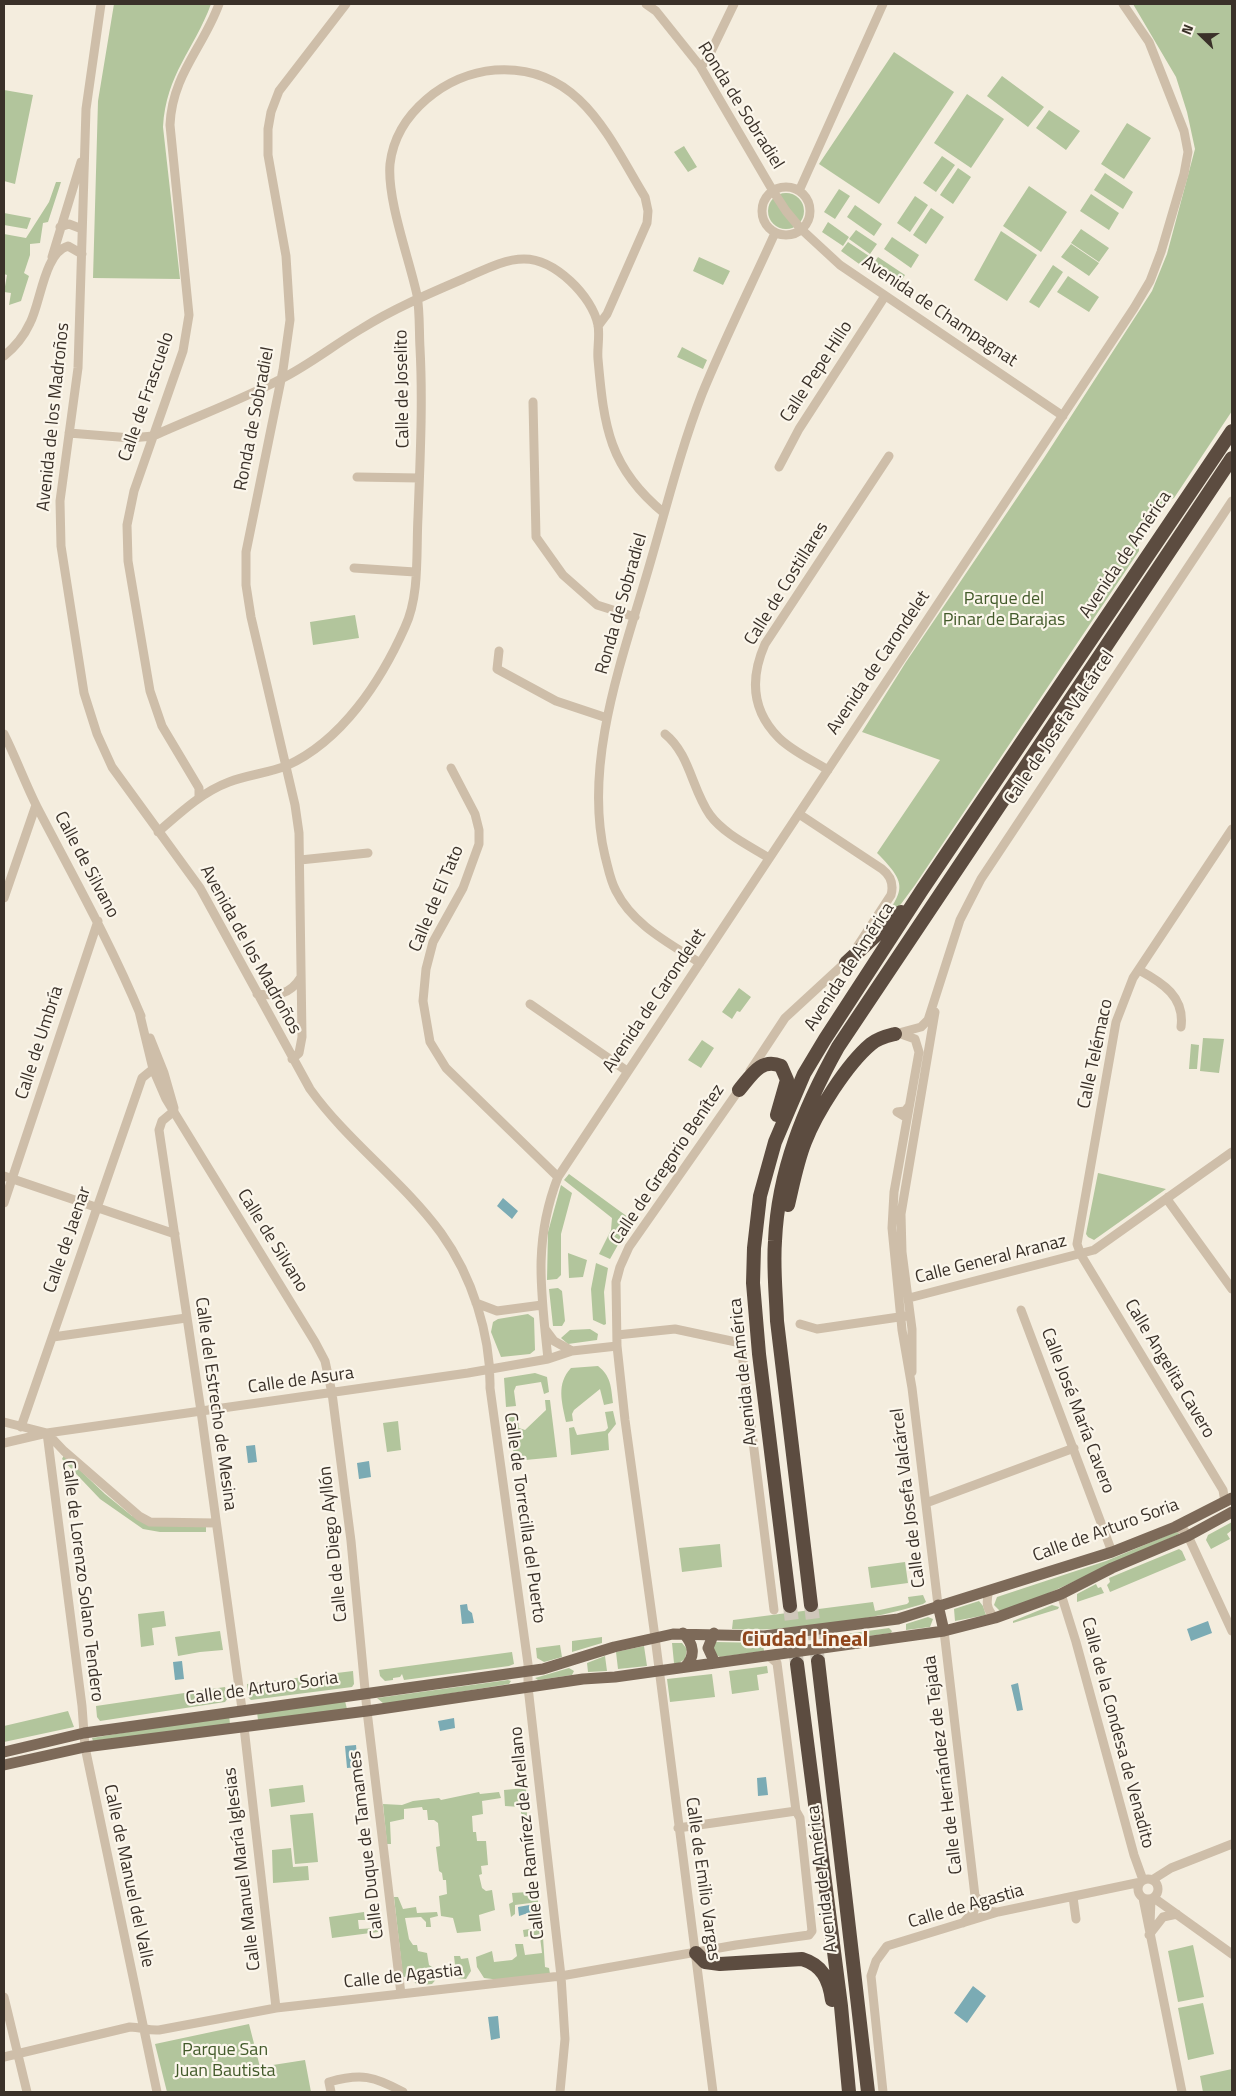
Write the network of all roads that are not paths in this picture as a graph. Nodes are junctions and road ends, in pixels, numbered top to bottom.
1 (101, 4) edge
2 (219, 4) edge
3 (346, 4) edge
4 (646, 4) edge
5 (734, 4) edge
6 (883, 4) edge
7 (1123, 4) edge
8 (700, 66) junction
9 (84, 149) junction
10 (773, 191) junction
11 (799, 191) junction
12 (60, 227) junction
13 (82, 229) junction
14 (801, 229) junction
15 (775, 233) junction
16 (82, 254) junction
17 (52, 260) junction
18 (886, 296) junction
19 (418, 299) junction
20 (598, 326) junction
21 (4, 356) edge
22 (281, 379) junction
23 (533, 402) dead end
24 (1063, 416) junction
25 (1232, 431) edge
26 (69, 433) junction
27 (152, 436) junction
28 (889, 456) dead end
29 (1232, 458) edge
30 (779, 467) dead end
31 (356, 477) dead end
32 (419, 478) junction
33 (1232, 502) edge
34 (664, 513) junction
35 (354, 568) dead end
36 (415, 572) junction
37 (635, 617) junction
38 (499, 651) dead end
39 (607, 718) junction
40 (4, 734) edge
41 (666, 734) dead end
42 (286, 766) junction
43 (451, 768) dead end
44 (828, 770) junction
45 (199, 798) junction
46 (36, 805) junction
47 (798, 814) junction
48 (1232, 829) edge
49 (158, 832) junction
50 (368, 853) dead end
51 (769, 858) junction
52 (300, 860) junction
53 (922, 890) junction
54 (4, 898) edge
55 (98, 921) junction
56 (700, 963) junction
57 (846, 963) junction
58 (1139, 970) junction
59 (302, 977) junction
60 (939, 986) junction
61 (257, 994) junction
62 (530, 1004) dead end
63 (139, 1011) junction
64 (1181, 1028) dead end
65 (895, 1034) junction
66 (292, 1059) junction
67 (152, 1069) junction
68 (627, 1071) junction
69 (164, 1073) junction
70 (739, 1090) junction
71 (174, 1111) junction
72 (906, 1150) junction
73 (1232, 1152) edge
74 (8, 1177) edge
75 (558, 1177) junction
76 (894, 1194) junction
77 (760, 1196) junction
78 (1168, 1197) junction
79 (4, 1203) edge
80 (96, 1207) junction
81 (901, 1232) junction
82 (175, 1234) junction
83 (892, 1238) junction
84 (775, 1240) junction
85 (1081, 1254) junction
86 (1232, 1288) edge
87 (908, 1298) junction
88 (476, 1303) junction
89 (542, 1305) junction
90 (1021, 1310) dead end
91 (497, 1311) junction
92 (911, 1316) junction
93 (900, 1317) junction
94 (186, 1318) junction
95 (481, 1321) junction
96 (800, 1324) dead end
97 (544, 1327) junction
98 (617, 1336) junction
99 (53, 1337) junction
100 (618, 1346) junction
101 (572, 1352) junction
102 (548, 1359) junction
103 (491, 1369) junction
104 (912, 1388) junction
105 (332, 1393) junction
106 (201, 1411) junction
107 (4, 1422) edge
108 (21, 1426) junction
109 (47, 1433) junction
110 (4, 1443) edge
111 (1074, 1448) junction
112 (926, 1503) junction
113 (1230, 1504) edge
114 (216, 1523) junction
115 (1175, 1527) junction
116 (1188, 1536) junction
117 (1112, 1552) junction
118 (989, 1590) junction
119 (1061, 1594) junction
120 (812, 1605) tunnel mouth
121 (938, 1605) junction
122 (790, 1606) tunnel mouth
123 (774, 1610) dead end
124 (995, 1618) junction
125 (898, 1619) junction
126 (944, 1631) junction
127 (1232, 1631) edge
128 (683, 1633) junction
129 (714, 1633) junction
130 (656, 1637) junction
131 (901, 1638) junction
132 (769, 1656) junction
133 (574, 1661) junction
134 (818, 1662) tunnel mouth
135 (715, 1663) junction
136 (797, 1664) tunnel mouth
137 (685, 1667) junction
138 (528, 1671) junction
139 (659, 1671) junction
140 (584, 1679) junction
141 (528, 1687) junction
142 (366, 1693) junction
143 (242, 1709) junction
144 (367, 1711) junction
145 (244, 1727) junction
146 (84, 1733) junction
147 (85, 1747) junction
148 (4, 1752) edge
149 (4, 1765) edge
150 (796, 1811) junction
151 (678, 1828) junction
152 (1232, 1844) edge
153 (1145, 1881) junction
154 (1117, 1888) junction
155 (975, 1896) junction
156 (1073, 1897) junction
157 (1147, 1897) junction
158 (998, 1912) junction
159 (1177, 1914) junction
160 (1076, 1919) dead end
161 (963, 1924) junction
162 (1149, 1935) junction
163 (696, 1953) junction
164 (1232, 1954) edge
165 (561, 1976) junction
166 (401, 1994) junction
167 (4, 1997) edge
168 (276, 2008) junction
169 (142, 2026) junction
170 (18, 2053) junction
171 (4, 2056) edge
172 (847, 2066) junction
173 (27, 2092) edge
174 (157, 2092) edge
175 (331, 2092) edge
176 (403, 2092) edge
177 (560, 2092) edge
178 (713, 2092) edge
179 (849, 2092) edge
180 (868, 2092) edge
181 (883, 2092) edge
182 (1182, 2092) edge

1 - 9 street, Avenida de los Madroños
2 - 27 street, Calle de Frascuelo
3 - 22 street, Ronda de Sobradiel
4 - 8 street, Ronda de Sobradiel
5 - 8 street
6 - 11 street
7 - 24 street, Avenida de Carondelet
8 - 10 street, Ronda de Sobradiel
9 - 12 street
9 - 13 street, Avenida de los Madroños
10 - 11 street
10 - 14 street, Ronda de Sobradiel
10 - 15 street
11 - 14 street
12 - 13 street
12 - 17 street
13 - 16 street, Avenida de los Madroños
14 - 15 street
14 - 18 street, Avenida de Champagnat
15 - 34 street, Ronda de Sobradiel
16 - 17 street
16 - 26 street, Avenida de los Madroños
17 - 21 street
18 - 24 street, Avenida de Champagnat
18 - 30 street, Calle Pepe Hillo
19 - 20 street
19 - 20 street, Calle de Joselito
19 - 22 street
19 - 32 street, Calle de Joselito
20 - 34 street
22 - 27 street
22 - 42 street, Ronda de Sobradiel
23 - 37 street
24 - 44 street, Avenida de Carondelet
25 - 53 highway, Avenida de América
26 - 27 street
26 - 49 street, Avenida de los Madroños
27 - 45 street, Calle de Frascuelo
28 - 44 street, Calle de Costillares
29 - 84 highway, Avenida de América
31 - 32 street
32 - 36 street, Calle de Joselito
33 - 60 street, Calle de Josefa Valcárcel
34 - 37 street, Ronda de Sobradiel
35 - 36 street
36 - 42 street, Calle de Joselito
37 - 39 street, Ronda de Sobradiel
38 - 39 street
39 - 56 street, Ronda de Sobradiel
40 - 46 street, Calle de Silvano
41 - 51 street
42 - 45 street, Calle de Joselito
42 - 52 street, Ronda de Sobradiel
43 - 75 street, Calle de El Tato
44 - 47 street, Avenida de Carondelet
45 - 49 street, Calle de Joselito
46 - 54 street
46 - 55 street, Calle de Silvano
47 - 51 street, Avenida de Carondelet
47 - 57 street, Calle de Gregorio Benítez
48 - 58 street, Calle Telémaco
49 - 61 street, Avenida de los Madroños
50 - 52 street
51 - 56 street, Avenida de Carondelet
52 - 59 street, Ronda de Sobradiel
53 - 57 highway
53 - 77 highway, Avenida de América
55 - 63 street, Calle de Silvano
55 - 74 street, Calle de Umbría
56 - 68 street, Avenida de Carondelet
57 - 70 street, Calle de Gregorio Benítez
58 - 64 street
58 - 85 street, Calle Telémaco
59 - 61 street
59 - 66 street, Ronda de Sobradiel
60 - 65 street, Calle de Josefa Valcárcel
60 - 72 street, Calle de Josefa Valcárcel
61 - 66 street, Avenida de los Madroños
62 - 68 street
63 - 67 street, Calle de Silvano
63 - 69 street, Calle de Silvano
65 - 72 street, Calle de Josefa Valcárcel
65 - 84 highway
66 - 88 street, Avenida de los Madroños
67 - 69 street
67 - 71 street, Calle de Silvano
67 - 80 street, Calle de Jaenar
68 - 75 street, Avenida de Carondelet
69 - 71 street, Calle de Silvano
70 - 77 highway
70 - 98 street, Calle de Gregorio Benítez
71 - 82 street, Calle del Estrecho de Mesina
71 - 105 street, Calle de Silvano
72 - 76 street, Calle de Josefa Valcárcel
72 - 81 street, Calle de Josefa Valcárcel
73 - 78 street, Calle General Aranaz
74 - 79 street, Calle de Umbría
74 - 80 street
75 - 89 street, Avenida de Carondelet
76 - 81 street, Calle de Josefa Valcárcel
76 - 83 street, Calle de Josefa Valcárcel
77 - 122 highway, Avenida de América
78 - 85 street, Calle General Aranaz
78 - 86 street
80 - 82 street
80 - 99 street, Calle de Jaenar
81 - 87 street, Calle de Josefa Valcárcel
82 - 94 street, Calle del Estrecho de Mesina
83 - 87 street, Calle de Josefa Valcárcel
83 - 93 street, Calle de Josefa Valcárcel
84 - 120 highway, Avenida de América
85 - 87 street, Calle General Aranaz
85 - 113 street, Calle Angelita Cavero
87 - 92 street, Calle de Josefa Valcárcel
88 - 91 street
88 - 95 street, Avenida de los Madroños
89 - 91 street
89 - 97 street, Avenida de Carondelet
90 - 111 street, Calle José María Cavero
91 - 95 street
92 - 93 street
92 - 104 street, Calle de Josefa Valcárcel
93 - 96 street
93 - 104 street, Calle de Josefa Valcárcel
94 - 99 street
94 - 106 street, Calle del Estrecho de Mesina
95 - 103 street, Avenida de los Madroños
97 - 101 street
97 - 102 street, Avenida de Carondelet
98 - 100 street, Calle de Gregorio Benítez
98 - 123 street
99 - 108 street, Calle de Jaenar
100 - 101 street, Calle de Asura
100 - 130 street, Calle de Gregorio Benítez
101 - 102 street, Calle de Asura
102 - 103 street, Calle de Asura
103 - 105 street, Calle de Asura
103 - 138 street, Calle de Torrecilla del Puerto
104 - 112 street, Calle de Josefa Valcárcel
105 - 106 street, Calle de Asura
105 - 142 street, Calle de Diego Ayllón
106 - 109 street, Calle de Asura
106 - 114 street, Calle del Estrecho de Mesina
107 - 108 street
108 - 109 street
109 - 110 street, Calle de Asura
109 - 114 street
109 - 146 street, Calle de Lorenzo Solano Tendero
111 - 112 street
111 - 117 street, Calle José María Cavero
112 - 121 street, Calle de Josefa Valcárcel
113 - 115 main road, Calle de Arturo Soria
113 - 116 main road, Calle de Arturo Soria
114 - 143 street, Calle del Estrecho de Mesina
115 - 116 street
115 - 117 main road, Calle de Arturo Soria
116 - 119 main road, Calle de Arturo Soria
116 - 127 street
117 - 118 main road, Calle de Arturo Soria
118 - 121 main road, Calle de Arturo Soria
118 - 124 street
119 - 124 main road, Calle de Arturo Soria
119 - 153 street, Calle de la Condesa de Venadito
121 - 125 main road, Calle de Arturo Soria
121 - 126 main road
124 - 126 main road, Calle de Arturo Soria
125 - 129 main road, Calle de Arturo Soria
125 - 131 street
126 - 131 main road, Calle de Arturo Soria
126 - 155 street, Calle de Hernández de Tejada
128 - 129 main road, Calle de Arturo Soria
128 - 130 main road, Calle de Arturo Soria
128 - 137 main road
129 - 135 main road
130 - 133 main road, Calle de Arturo Soria
130 - 139 street
131 - 132 main road, Calle de Arturo Soria
132 - 135 main road, Calle de Arturo Soria
132 - 150 street
133 - 138 main road, Calle de Arturo Soria
133 - 140 main road
134 - 180 highway, Avenida de América
135 - 137 main road, Calle de Arturo Soria
136 - 172 highway, Avenida de América
137 - 139 main road, Calle de Arturo Soria
138 - 141 street
138 - 142 main road, Calle de Arturo Soria
139 - 140 main road, Calle de Arturo Soria
139 - 151 street, Calle de Emilio Vargas
140 - 141 main road, Calle de Arturo Soria
141 - 144 main road, Calle de Arturo Soria
141 - 165 street, Calle de Ramírez de Arellano
142 - 143 main road, Calle de Arturo Soria
142 - 144 street, Calle Duque de Tamames
143 - 146 main road, Calle de Arturo Soria
144 - 145 main road, Calle de Arturo Soria
144 - 166 street, Calle Duque de Tamames
145 - 147 main road, Calle de Arturo Soria
145 - 168 street, Calle Manuel María Iglesias
146 - 147 street, Calle de Manuel del Valle
146 - 148 main road, Calle de Arturo Soria
147 - 149 main road, Calle de Arturo Soria
147 - 169 street, Calle de Manuel del Valle
150 - 151 street
150 - 163 street, Calle de Agastia
151 - 163 street, Calle de Emilio Vargas
152 - 153 street, Calle de Agastia
153 - 154 street, Calle de Agastia
153 - 157 street
153 - 157 street
154 - 156 street, Calle de Agastia
154 - 157 street, Calle de Agastia
155 - 158 street, Calle de Hernández de Tejada
155 - 161 street, Calle de Hernández de Tejada
156 - 158 street, Calle de Agastia
156 - 160 street
157 - 159 street, Calle de Agastia
157 - 162 street
158 - 161 street, Calle de Agastia
159 - 162 street
159 - 164 street, Calle de Agastia
161 - 181 street, Calle de Agastia
162 - 182 street
163 - 165 street, Calle de Agastia
163 - 172 highway
163 - 178 street, Calle de Emilio Vargas
165 - 166 street, Calle de Agastia
165 - 177 street, Calle de Ramírez de Arellano
166 - 168 street, Calle de Agastia
167 - 170 street
168 - 169 street, Calle de Agastia
169 - 170 street, Calle de Agastia
169 - 174 street, Calle de Manuel del Valle
170 - 171 street, Calle de Agastia
170 - 173 street
172 - 179 highway, Avenida de América
175 - 176 street

